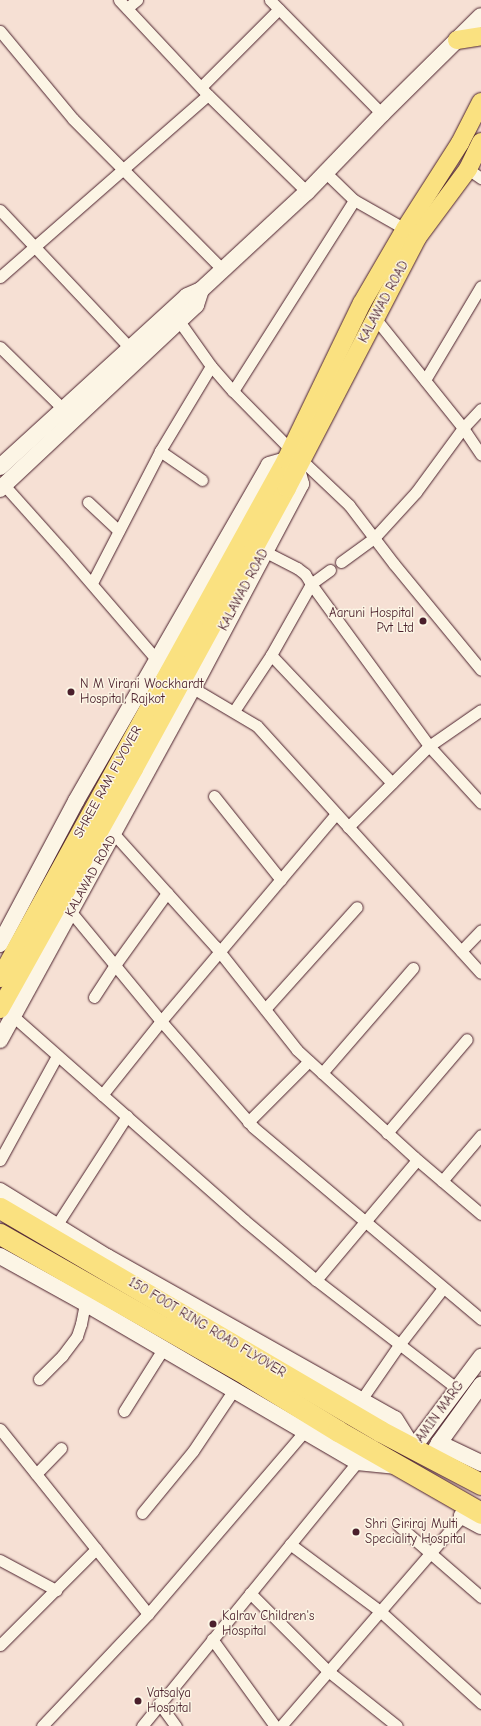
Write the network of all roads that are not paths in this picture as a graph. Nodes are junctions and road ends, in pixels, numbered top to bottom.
1 (119, 0) edge
2 (137, 0) edge
3 (270, 0) edge
4 (127, 8) junction
5 (279, 9) junction
6 (481, 16) edge
7 (481, 36) edge
8 (2, 38) edge
9 (458, 40) junction
10 (205, 91) junction
11 (481, 102) edge
12 (382, 114) junction
13 (481, 142) edge
14 (123, 169) junction
15 (326, 173) junction
16 (474, 174) edge
17 (307, 192) junction
18 (354, 200) junction
19 (0, 210) edge
20 (405, 228) junction
21 (35, 247) junction
22 (222, 269) junction
23 (0, 277) edge
24 (481, 286) edge
25 (201, 290) junction
26 (375, 318) junction
27 (179, 321) junction
28 (0, 347) edge
29 (135, 353) junction
30 (211, 366) junction
31 (425, 380) junction
32 (233, 391) junction
33 (63, 409) junction
34 (481, 409) edge
35 (463, 428) junction
36 (160, 451) junction
37 (481, 455) edge
38 (294, 460) junction
39 (0, 466) edge
40 (202, 480) dead end
41 (282, 482) junction
42 (2, 487) edge
43 (88, 502) dead end
44 (118, 531) junction
45 (374, 538) junction
46 (264, 551) junction
47 (341, 562) dead end
48 (330, 570) dead end
49 (92, 583) junction
50 (312, 584) junction
51 (271, 655) junction
52 (156, 658) junction
53 (481, 670) edge
54 (193, 688) junction
55 (481, 710) edge
56 (234, 711) junction
57 (429, 746) junction
58 (392, 783) junction
59 (214, 796) dead end
60 (481, 803) edge
61 (336, 814) junction
62 (348, 827) junction
63 (114, 834) junction
64 (281, 880) junction
65 (167, 894) junction
66 (357, 907) dead end
67 (71, 912) junction
68 (481, 930) edge
69 (0, 944) edge
70 (461, 951) junction
71 (220, 952) junction
72 (115, 965) junction
73 (413, 968) dead end
74 (481, 973) edge
75 (0, 978) edge
76 (94, 997) dead end
77 (265, 1009) junction
78 (7, 1013) edge
79 (161, 1021) junction
80 (467, 1039) dead end
81 (0, 1040) edge
82 (57, 1056) junction
83 (308, 1061) junction
84 (322, 1073) junction
85 (102, 1095) junction
86 (127, 1116) junction
87 (248, 1122) junction
88 (387, 1133) junction
89 (481, 1135) edge
90 (0, 1160) edge
91 (417, 1160) junction
92 (442, 1181) junction
93 (0, 1191) edge
94 (0, 1208) edge
95 (481, 1214) edge
96 (365, 1221) junction
97 (56, 1226) junction
98 (0, 1234) edge
99 (0, 1256) edge
100 (316, 1280) junction
101 (443, 1288) junction
102 (84, 1303) junction
103 (481, 1319) edge
104 (399, 1345) junction
105 (163, 1349) junction
106 (481, 1357) edge
107 (39, 1379) dead end
108 (481, 1385) edge
109 (456, 1388) junction
110 (233, 1391) junction
111 (357, 1407) junction
112 (124, 1411) dead end
113 (0, 1429) edge
114 (304, 1432) junction
115 (61, 1448) dead end
116 (428, 1449) junction
117 (357, 1462) junction
118 (481, 1463) edge
119 (398, 1466) junction
120 (36, 1474) junction
121 (481, 1484) edge
122 (471, 1512) edge
123 (142, 1513) dead end
124 (398, 1525) dead end
125 (481, 1526) edge
126 (290, 1544) junction
127 (96, 1549) junction
128 (430, 1554) junction
129 (0, 1560) edge
130 (56, 1590) junction
131 (250, 1593) junction
132 (481, 1597) edge
133 (380, 1611) junction
134 (148, 1614) junction
135 (212, 1639) junction
136 (0, 1645) edge
137 (328, 1671) junction
138 (159, 1703) junction
139 (481, 1703) edge
140 (282, 1725) edge
141 (42, 1726) edge
142 (142, 1726) edge
143 (176, 1726) edge
144 (397, 1726) edge

1 - 4 street
2 - 4 street
3 - 5 street
4 - 10 street
5 - 10 street
5 - 12 street
6 - 9 street
7 - 9 main road
8 - 14 street
9 - 12 street
10 - 14 street
10 - 17 street
11 - 20 main road, KALAWAD ROAD
12 - 15 street
13 - 16 main road, KALAWAD ROAD
14 - 21 street
14 - 22 street
15 - 17 street
15 - 18 street
16 - 26 main road, KALAWAD ROAD
17 - 22 street
18 - 20 street
18 - 32 street
19 - 21 street
20 - 38 main road, KALAWAD ROAD
21 - 23 street
21 - 29 street
22 - 25 street
24 - 31 street
25 - 27 street
25 - 29 street
26 - 31 street
26 - 38 main road, KALAWAD ROAD
27 - 29 street
27 - 30 street
28 - 33 street
29 - 33 street
29 - 42 street
30 - 32 street
30 - 36 street
31 - 35 street
32 - 38 street
33 - 39 street
34 - 35 street
35 - 37 street
35 - 45 street
36 - 40 street
36 - 44 street
38 - 41 main road, SHREE RAM FLYOVER
38 - 45 street
38 - 46 street, KALAWAD ROAD
38 - 52 street
41 - 75 main road, SHREE RAM FLYOVER
41 - 78 main road, SHREE RAM FLYOVER
42 - 49 street
43 - 44 street
44 - 49 street
45 - 47 street
45 - 53 street
46 - 50 street
46 - 54 street, KALAWAD ROAD
48 - 50 street
49 - 52 street
50 - 51 street
50 - 57 street
51 - 56 street
51 - 58 street
52 - 69 street
54 - 56 street
54 - 63 street, KALAWAD ROAD
55 - 57 street
56 - 61 street
57 - 58 street
57 - 60 street
58 - 62 street
59 - 64 street
61 - 62 street
61 - 64 street
62 - 70 street
63 - 65 street
63 - 67 street, KALAWAD ROAD
64 - 71 street
65 - 71 street
65 - 72 street
66 - 77 street
67 - 72 street
67 - 78 street, KALAWAD ROAD
68 - 70 street
70 - 74 street
71 - 77 street
71 - 79 street
72 - 76 street
72 - 79 street
73 - 84 street
77 - 83 street
78 - 81 street, KALAWAD ROAD
78 - 82 street
79 - 85 street
79 - 87 street
80 - 88 street
82 - 85 street
82 - 90 street
83 - 84 street
83 - 87 street
84 - 88 street
85 - 86 street
86 - 97 street
86 - 100 street
87 - 96 street
88 - 91 street
89 - 92 street
91 - 92 street
91 - 96 street
92 - 95 street
93 - 97 street
94 - 111 highway, 150 FOOT RING ROAD FLYOVER
96 - 100 street
96 - 101 street
97 - 111 street
98 - 119 highway, 150 FOOT RING ROAD FLYOVER
99 - 102 street
100 - 104 street
101 - 103 street
101 - 104 street
102 - 105 street
102 - 107 street
104 - 109 street
104 - 111 street
105 - 110 street
105 - 112 street
106 - 109 street, AMIN MARG
108 - 116 street, AMIN MARG
109 - 116 street, AMIN MARG
110 - 114 street
110 - 123 street
111 - 116 highway, 150 FOOT RING ROAD FLYOVER
113 - 120 street
114 - 117 street
114 - 134 street
115 - 120 street
116 - 118 street
116 - 121 highway, 150 FOOT RING ROAD FLYOVER
117 - 119 street
117 - 126 street
119 - 122 highway, 150 FOOT RING ROAD FLYOVER
120 - 127 street
122 - 125 street
122 - 128 street
124 - 128 street
126 - 131 street
126 - 133 street
127 - 130 street
127 - 134 street
128 - 132 street
128 - 133 street
129 - 130 street
130 - 136 street
131 - 135 street
131 - 137 street
133 - 137 street
133 - 139 street
134 - 141 street
135 - 138 street
135 - 140 street
137 - 140 street
137 - 144 street
138 - 142 street
138 - 143 street

